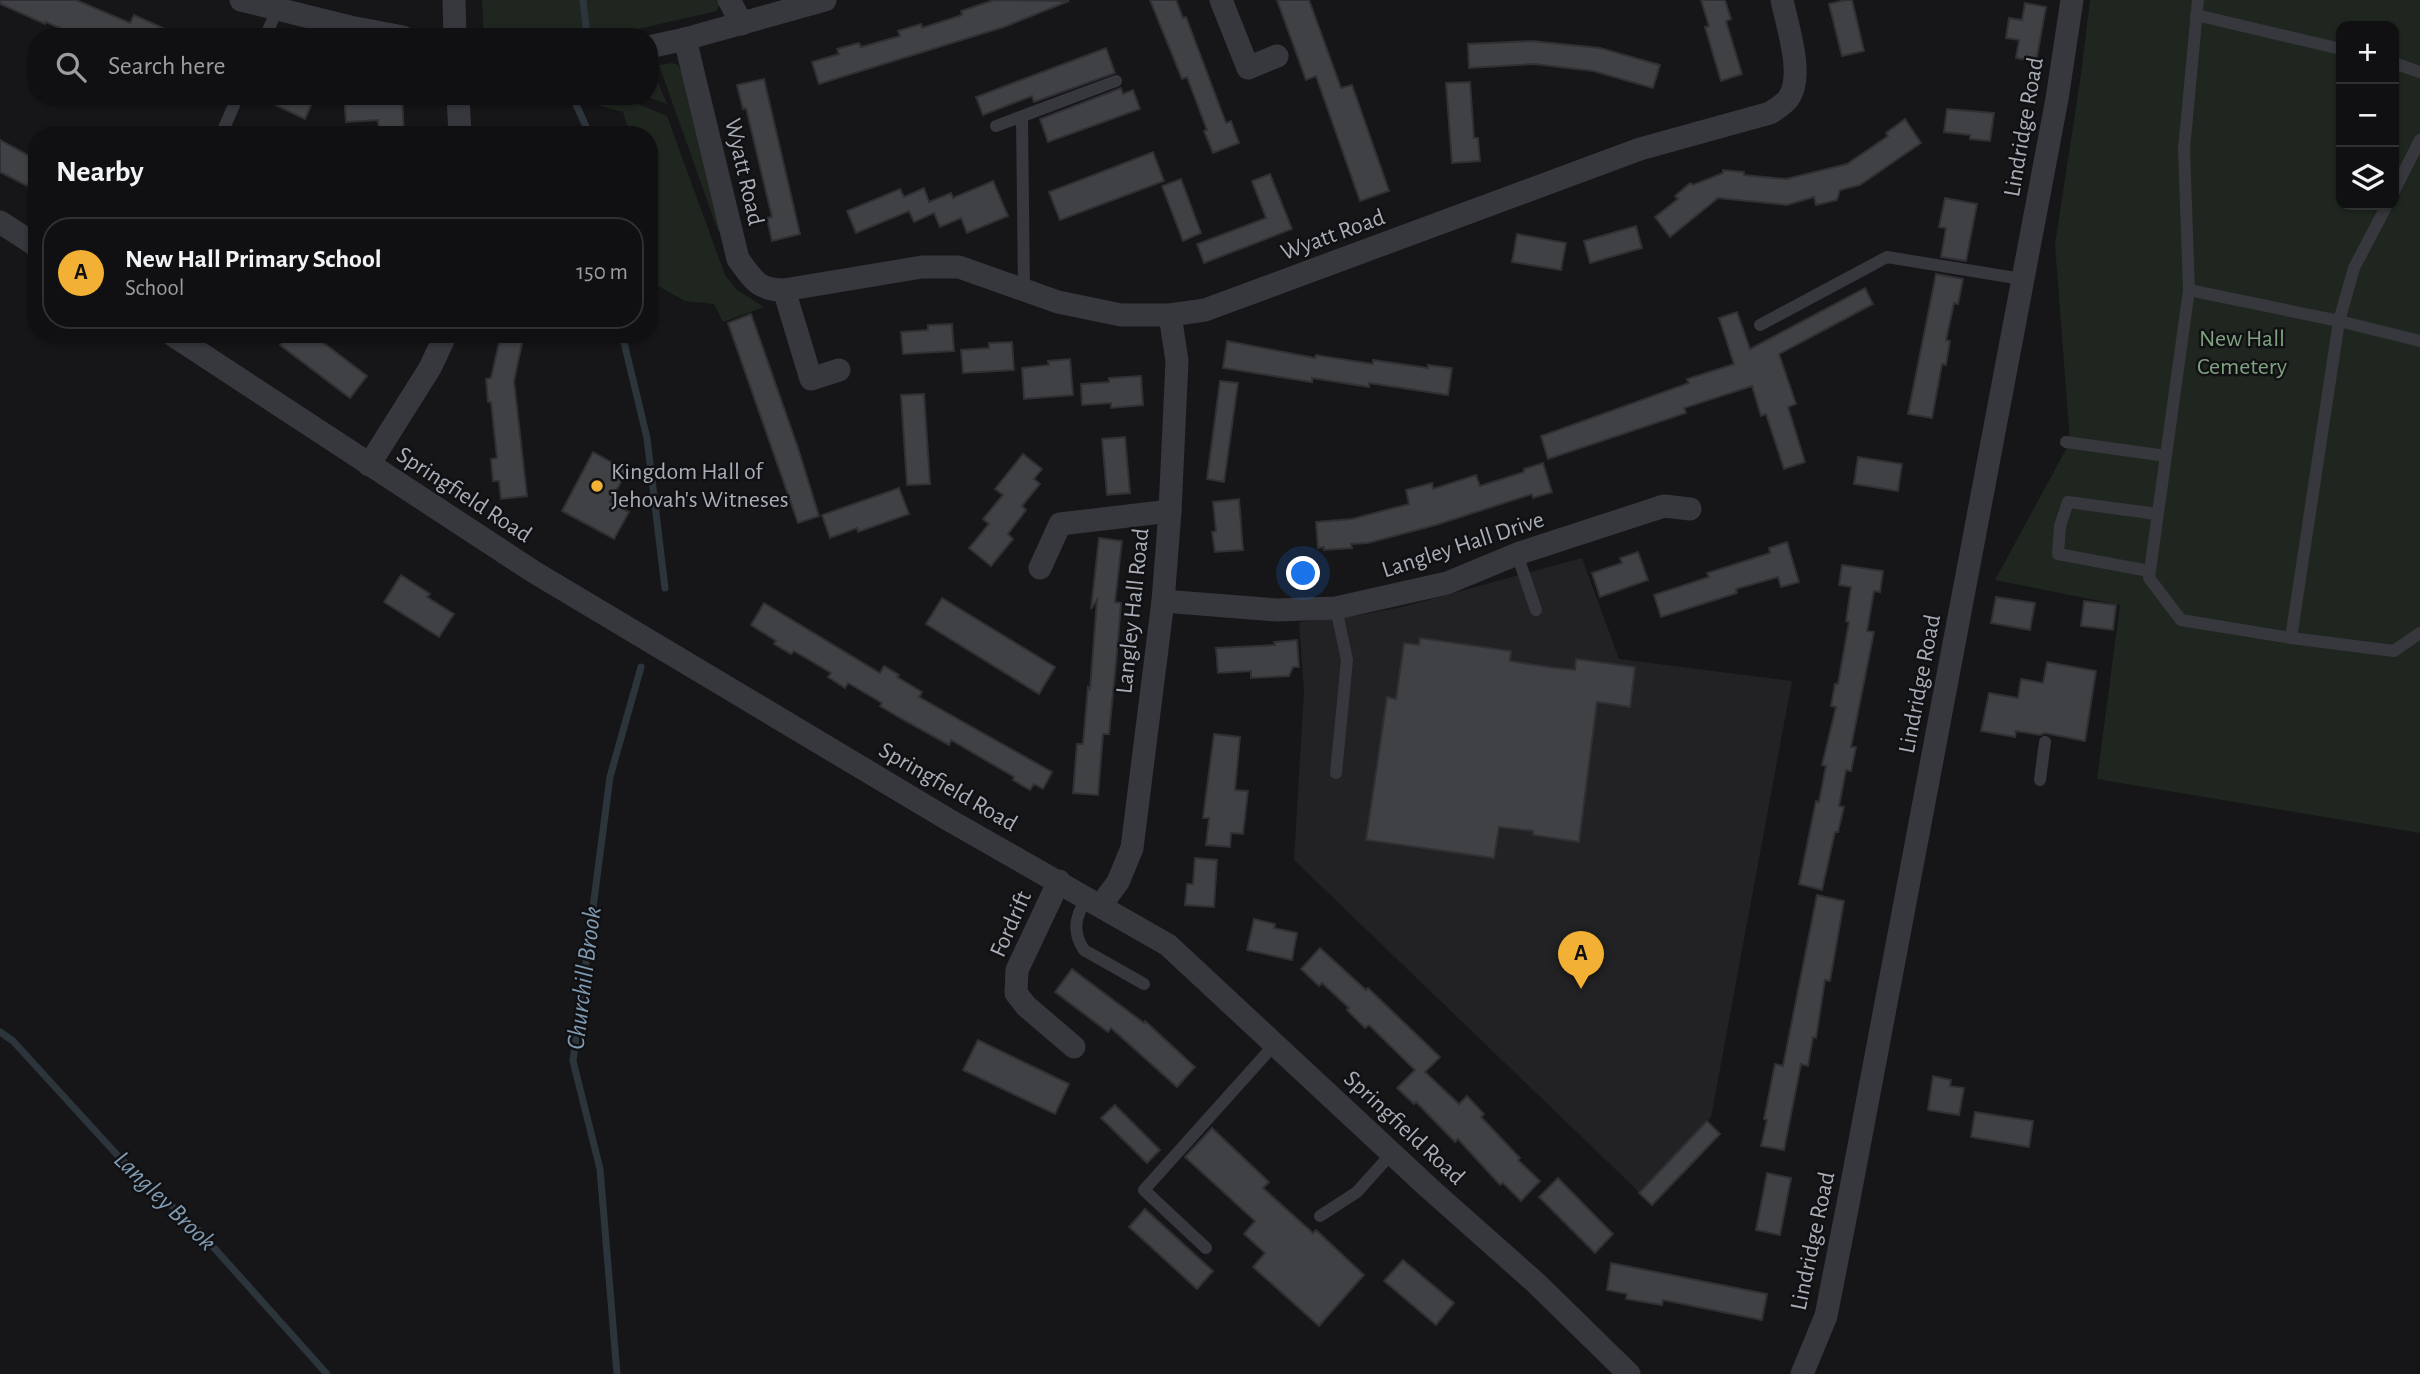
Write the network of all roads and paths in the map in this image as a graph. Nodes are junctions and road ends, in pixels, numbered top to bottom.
1 (240, 0) edge
2 (454, 0) edge
3 (729, 0) edge
4 (825, 0) edge
5 (1221, 0) edge
6 (1782, 0) edge
7 (2072, 0) edge
8 (2198, 0) edge
9 (277, 10) junction
10 (2196, 15) junction
11 (742, 24) junction
12 (269, 28) edge
13 (355, 28) edge
14 (455, 28) edge
15 (685, 39) junction
16 (658, 45) edge
17 (2336, 48) edge
18 (1277, 56) dead end
19 (2399, 65) edge
20 (2420, 72) edge
21 (1116, 81) dead end
22 (234, 105) edge
23 (458, 105) edge
24 (1022, 117) junction
25 (225, 126) edge
26 (460, 126) edge
27 (996, 126) dead end
28 (2420, 140) edge
29 (2399, 181) edge
30 (2384, 210) edge
31 (0, 222) edge
32 (28, 240) edge
33 (2022, 279) junction
34 (784, 290) junction
35 (1024, 290) junction
36 (2189, 290) junction
37 (1170, 315) junction
38 (2339, 321) junction
39 (1760, 325) dead end
40 (2420, 341) edge
41 (185, 343) edge
42 (442, 343) edge
43 (839, 370) dead end
44 (2066, 442) dead end
45 (2166, 456) junction
46 (369, 465) junction
47 (1690, 509) dead end
48 (1170, 511) junction
49 (2157, 514) junction
50 (1517, 554) junction
51 (1040, 568) dead end
52 (2149, 571) junction
53 (1163, 601) junction
54 (1336, 608) junction
55 (1536, 610) dead end
56 (2420, 633) edge
57 (2291, 638) junction
58 (2045, 743) dead end
59 (1336, 773) dead end
60 (2040, 780) dead end
61 (1059, 881) junction
62 (1094, 901) junction
63 (1144, 984) dead end
64 (1275, 1044) junction
65 (1074, 1047) dead end
66 (1392, 1153) junction
67 (1320, 1216) dead end
68 (1206, 1248) dead end
69 (1629, 1374) edge
70 (1802, 1374) edge

1 - 9 street
2 - 14 street
3 - 11 street
4 - 11 street
5 - 18 street
6 - 37 street, Wyatt Road
7 - 33 street, Lindridge Road
8 - 10 lane
9 - 12 lane
9 - 13 street
10 - 17 lane
10 - 36 lane
11 - 15 street
15 - 16 street
15 - 34 street, Wyatt Road
19 - 20 lane
21 - 24 lane
22 - 25 lane
23 - 26 street
24 - 27 lane
24 - 35 lane
28 - 29 lane
30 - 38 lane
31 - 32 street
33 - 39 lane
33 - 70 street, Lindridge Road
34 - 35 street, Wyatt Road
34 - 43 street
35 - 37 street, Wyatt Road
36 - 38 lane
36 - 45 lane
37 - 48 street, Langley Hall Road
38 - 40 lane
38 - 57 lane
41 - 46 street, Springfield Road
42 - 46 street
44 - 45 lane
45 - 49 lane
46 - 61 street, Springfield Road
47 - 50 street, Langley Hall Drive
48 - 51 street
48 - 53 street, Langley Hall Road
49 - 52 lane
49 - 52 lane
50 - 54 street, Langley Hall Drive
50 - 55 lane
52 - 57 lane
53 - 54 street, Langley Hall Drive
53 - 62 street, Langley Hall Road
54 - 59 lane
56 - 57 lane
58 - 60 lane
61 - 62 street, Springfield Road
61 - 65 street, Fordrift
62 - 63 lane
62 - 64 street, Springfield Road
64 - 66 street, Springfield Road
64 - 68 lane
66 - 67 lane
66 - 69 street, Springfield Road

